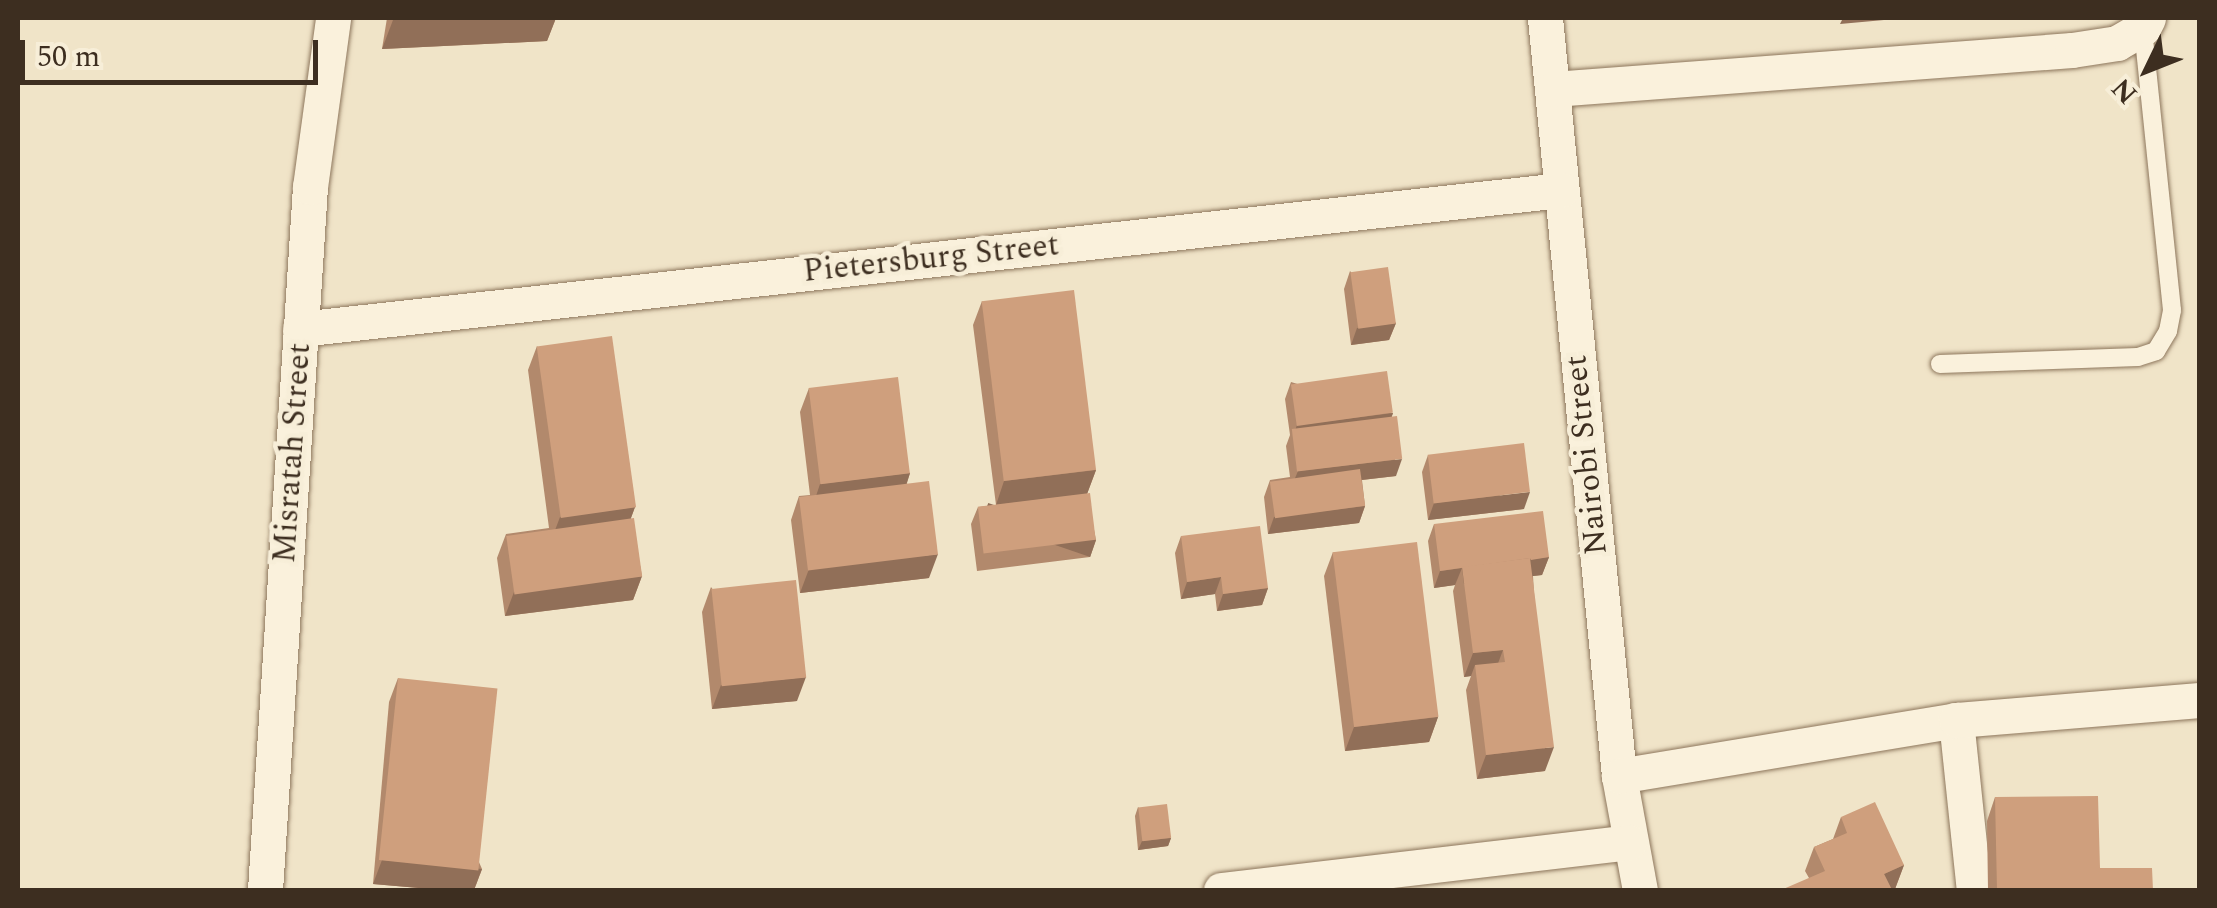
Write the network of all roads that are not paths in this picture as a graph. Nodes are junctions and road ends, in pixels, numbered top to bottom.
1 (333, 18) edge
2 (1545, 18) edge
3 (2145, 23) edge
4 (1553, 89) junction
5 (1561, 190) junction
6 (300, 329) junction
7 (1940, 364) dead end
8 (2200, 700) edge
9 (1956, 720) junction
10 (1619, 776) junction
11 (1629, 842) junction
12 (265, 890) edge
13 (1220, 890) edge
14 (1640, 890) edge
15 (1974, 890) edge

1 - 6 street, Misratah Street
2 - 4 street, Nairobi Street
3 - 4 street
3 - 7 lane
4 - 5 street, Nairobi Street
5 - 6 street, Pietersburg Street
5 - 10 street, Nairobi Street
6 - 12 street, Misratah Street
8 - 9 street
9 - 10 street
9 - 15 street
10 - 11 street, Nairobi Street
11 - 13 street
11 - 14 street, Nairobi Street

